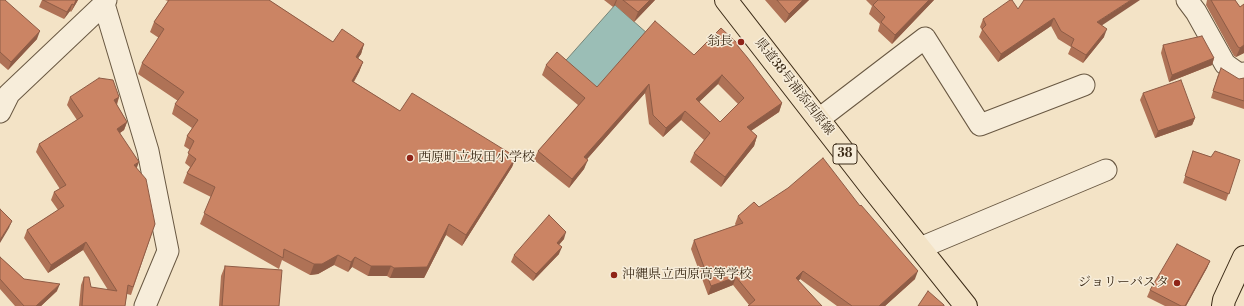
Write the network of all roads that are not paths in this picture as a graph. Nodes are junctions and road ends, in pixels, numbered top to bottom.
1 (726, 0) edge
2 (1187, 0) edge
3 (105, 2) edge
4 (1244, 73) edge
5 (1084, 85) dead end
6 (0, 112) edge
7 (819, 119) junction
8 (1106, 170) dead end
9 (920, 248) junction
10 (1240, 265) edge
11 (1226, 304) edge
12 (145, 306) edge
13 (966, 306) edge

1 - 7 main road, 県道38号浦添西原線 / 38
2 - 4 street
3 - 6 street
3 - 12 street
5 - 7 street
7 - 9 main road, 県道38号浦添西原線 / 38
8 - 9 street
9 - 13 main road, 県道38号浦添西原線 / 38
10 - 11 main road

